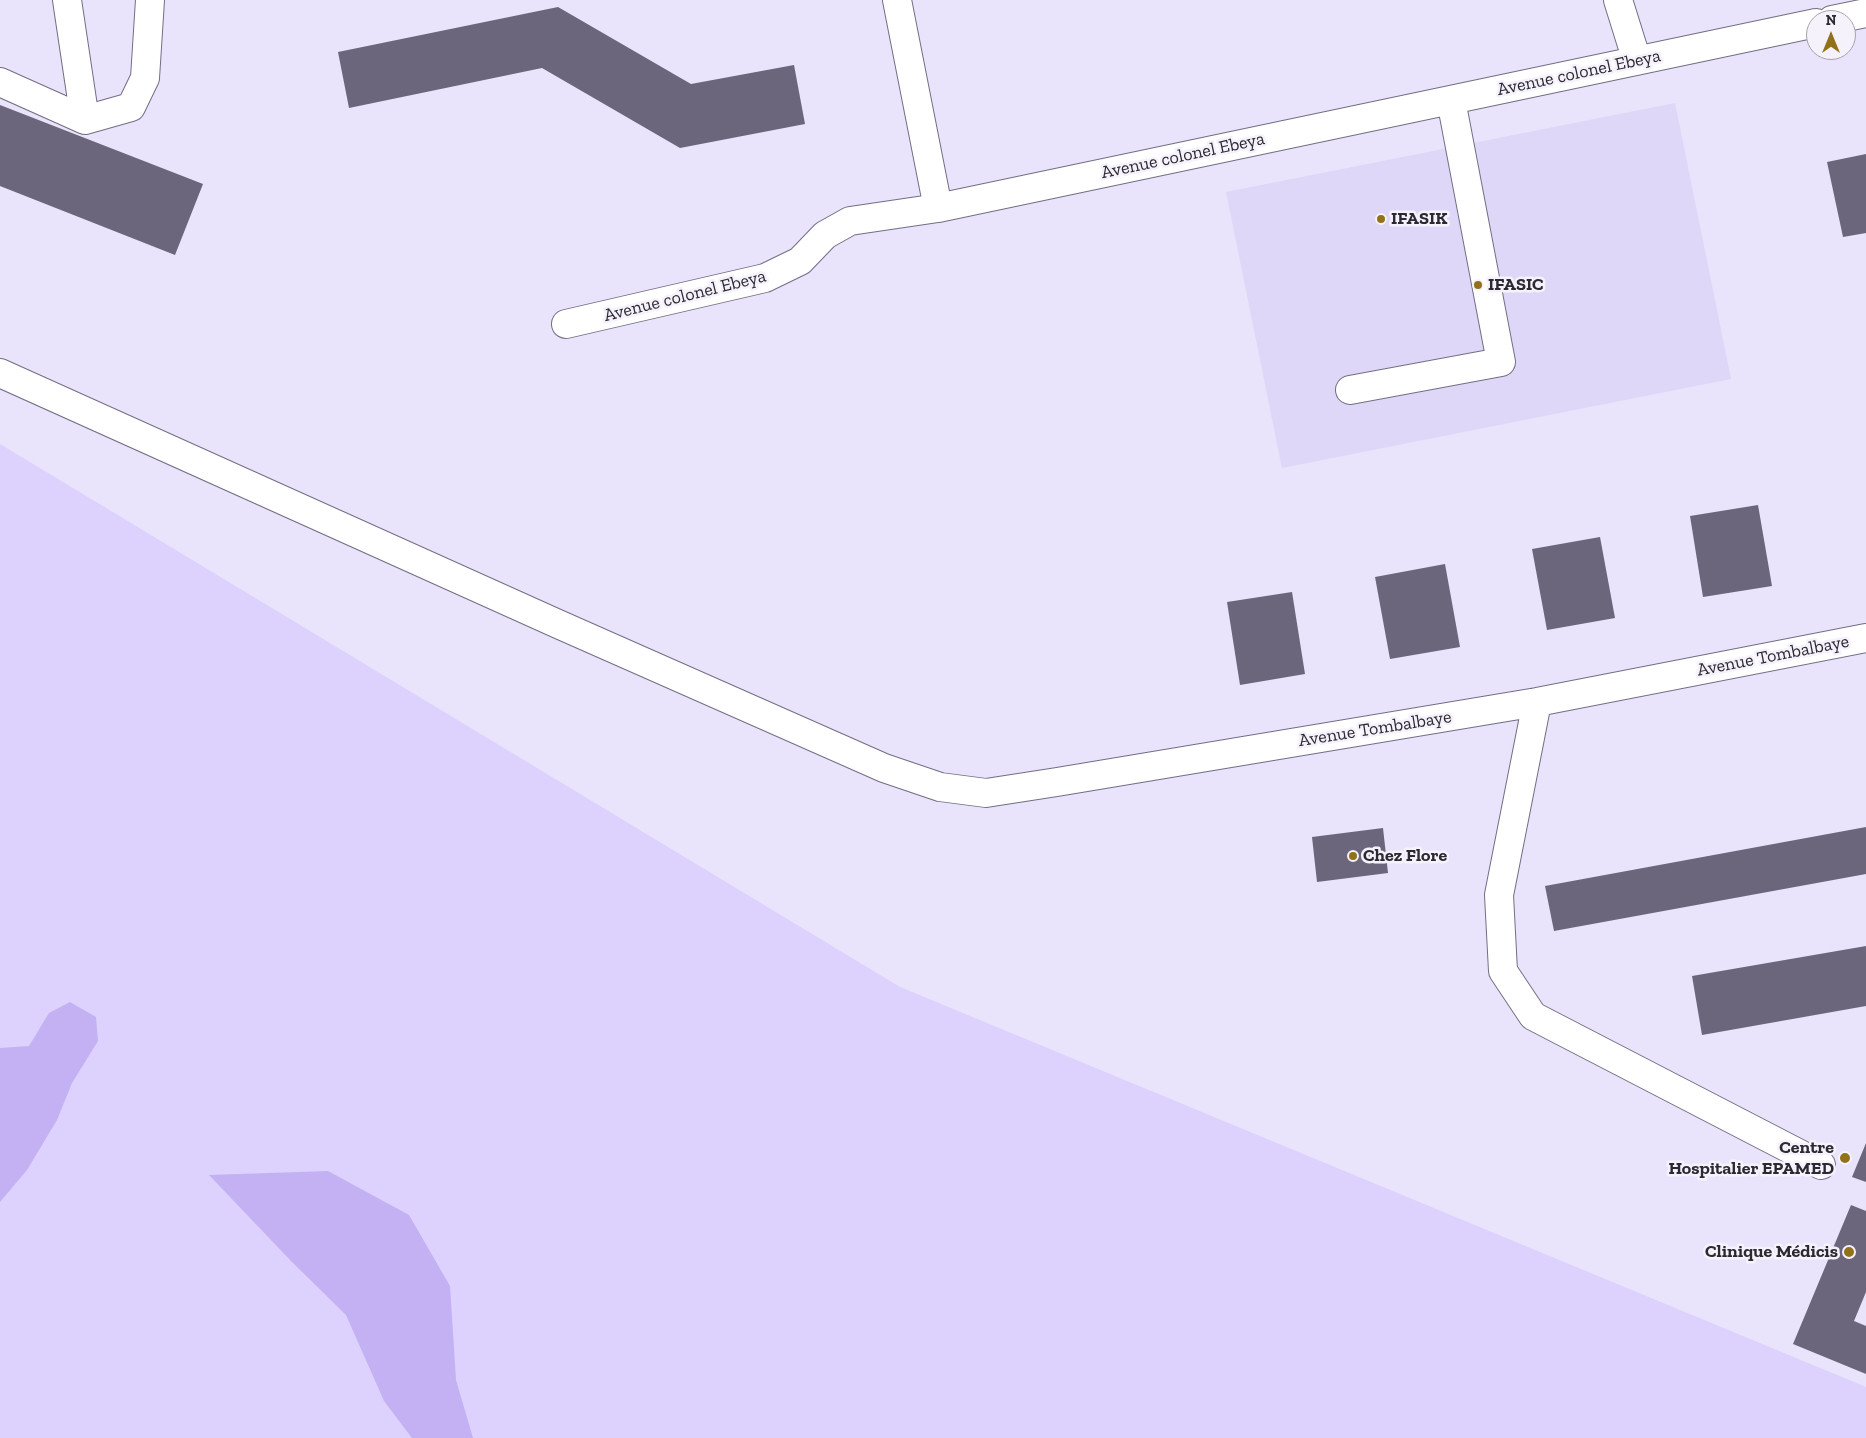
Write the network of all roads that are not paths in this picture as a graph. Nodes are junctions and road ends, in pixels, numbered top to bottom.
1 (66, 0) edge
2 (150, 0) edge
3 (897, 0) edge
4 (1618, 0) edge
5 (1806, 25) edge
6 (1637, 61) junction
7 (0, 82) edge
8 (1451, 100) junction
9 (85, 120) junction
10 (938, 208) junction
11 (566, 324) dead end
12 (0, 373) edge
13 (1350, 390) dead end
14 (1866, 638) edge
15 (1537, 702) junction
16 (1821, 1165) dead end

1 - 9 street
2 - 9 street
3 - 10 street
4 - 6 street
5 - 6 street, Avenue colonel Ebeya
6 - 8 street, Avenue colonel Ebeya
7 - 9 street
8 - 10 street, Avenue colonel Ebeya
8 - 13 street
10 - 11 street, Avenue colonel Ebeya
12 - 15 street, Avenue Tombalbaye
14 - 15 street, Avenue Tombalbaye
15 - 16 street

